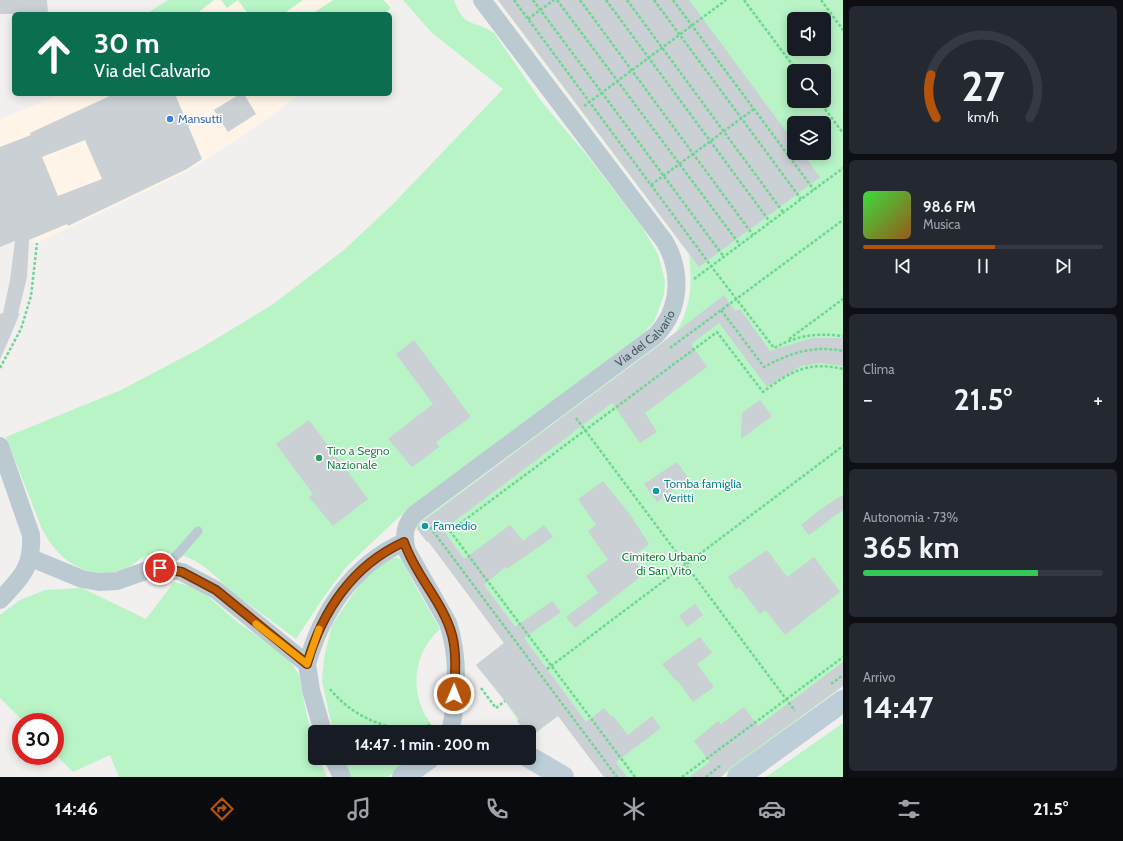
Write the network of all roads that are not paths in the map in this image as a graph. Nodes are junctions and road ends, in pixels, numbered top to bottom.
1 (482, 0) edge
2 (0, 446) edge
3 (198, 531) dead end
4 (404, 542) junction
5 (31, 558) junction
6 (160, 568) junction
7 (0, 600) edge
8 (307, 664) junction
9 (843, 701) edge
10 (321, 725) edge
11 (451, 725) edge
12 (536, 761) edge
13 (336, 765) edge
14 (419, 765) edge
15 (561, 775) edge
16 (342, 777) edge
17 (403, 777) edge
18 (738, 777) edge

1 - 4 street, Via del Calvario
2 - 5 street
3 - 6 lane
4 - 8 street
4 - 11 street
5 - 6 street
5 - 7 street
6 - 8 street
8 - 10 street
9 - 18 street
12 - 15 street
13 - 16 street
14 - 17 street

